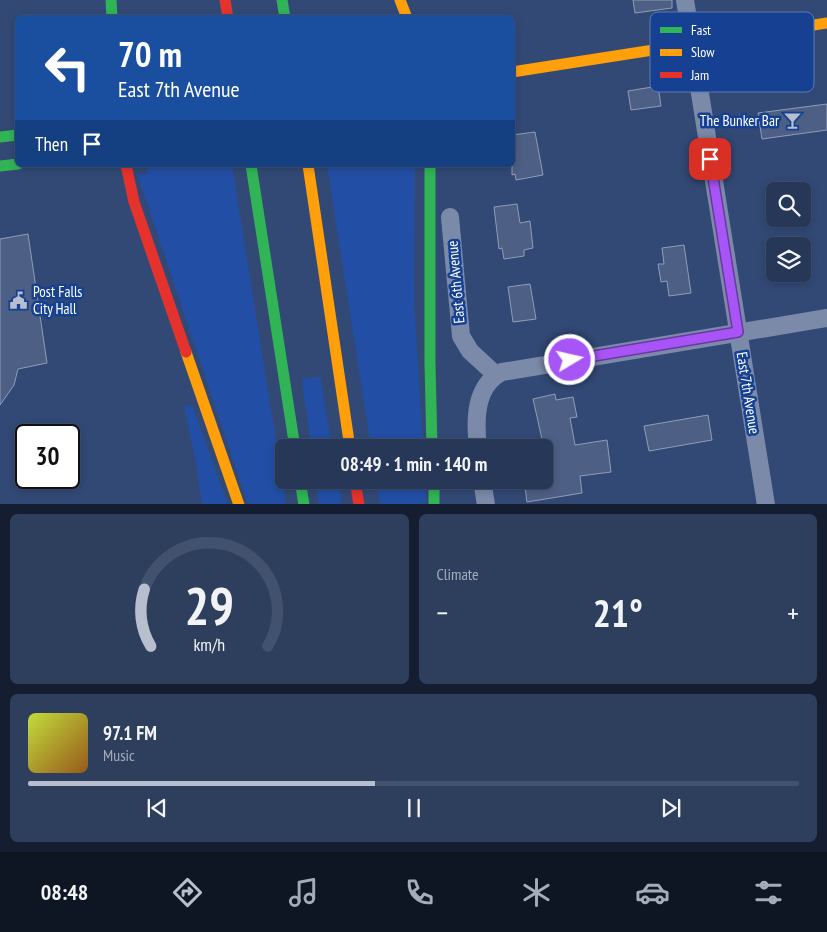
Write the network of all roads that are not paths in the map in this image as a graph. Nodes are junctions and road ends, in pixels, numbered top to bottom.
1 (111, 0) edge
2 (225, 0) edge
3 (282, 0) edge
4 (400, 0) edge
5 (112, 15) edge
6 (228, 15) edge
7 (284, 15) edge
8 (406, 15) edge
9 (827, 23) edge
10 (814, 25) edge
11 (650, 51) edge
12 (515, 72) edge
13 (700, 92) edge
14 (15, 135) edge
15 (0, 137) edge
16 (15, 164) edge
17 (0, 166) edge
18 (126, 167) edge
19 (251, 167) edge
20 (308, 167) edge
21 (430, 167) edge
22 (450, 217) dead end
23 (827, 318) edge
24 (738, 332) junction
25 (496, 375) junction
26 (294, 439) edge
27 (349, 439) edge
28 (432, 439) edge
29 (477, 439) edge
30 (302, 489) edge
31 (356, 489) edge
32 (434, 489) edge
33 (484, 489) edge
34 (239, 504) edge
35 (304, 504) edge
36 (358, 504) edge
37 (434, 504) edge
38 (486, 504) edge
39 (766, 504) edge

1 - 5 main road
2 - 6 main road
3 - 7 main road
4 - 8 main road
9 - 10 main road
11 - 12 main road
13 - 24 street, East 7th Avenue
14 - 15 main road
16 - 17 main road
18 - 34 main road
19 - 26 main road
20 - 27 main road
21 - 28 main road
22 - 25 street, East 6th Avenue
23 - 24 street
24 - 25 street
24 - 39 street, East 7th Avenue
25 - 29 street
30 - 35 main road
31 - 36 main road
32 - 37 main road
33 - 38 street

